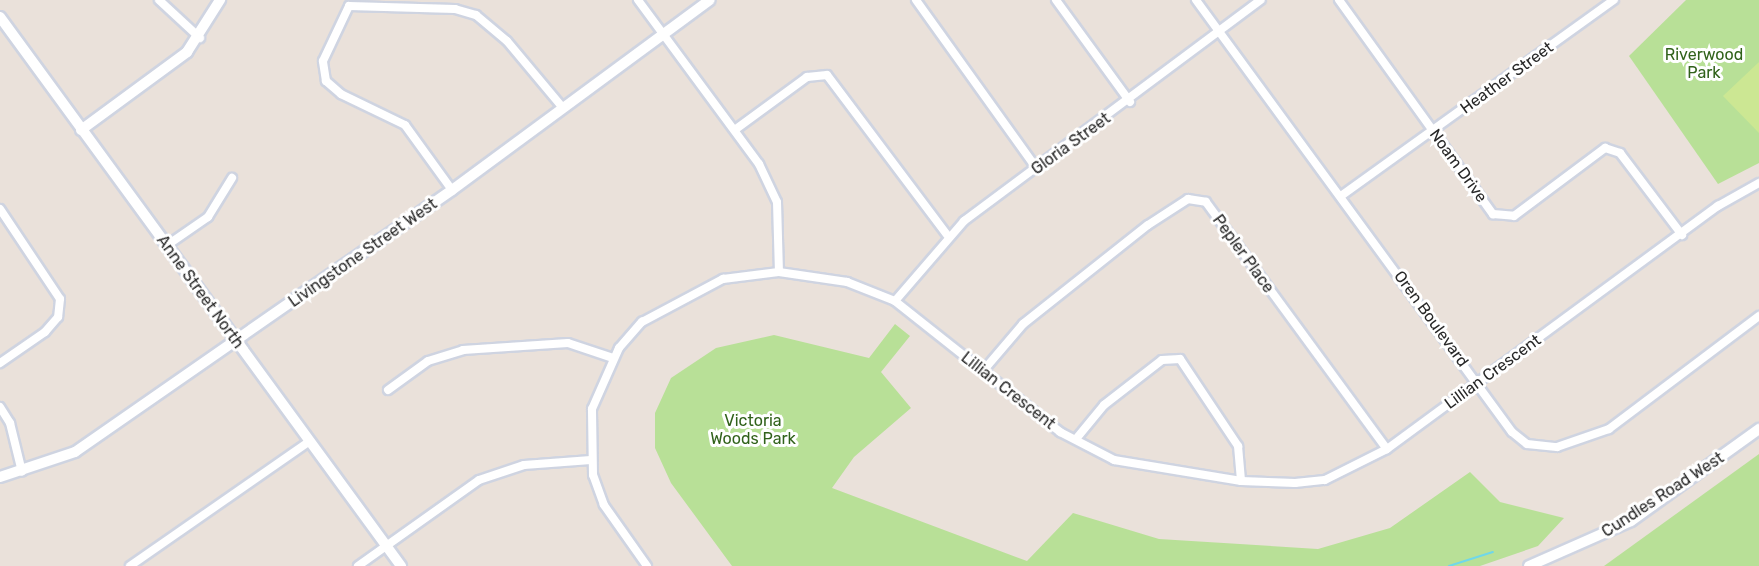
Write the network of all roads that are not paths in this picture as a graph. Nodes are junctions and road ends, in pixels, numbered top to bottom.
1 (159, 0) edge
2 (220, 0) edge
3 (638, 0) edge
4 (710, 0) edge
5 (916, 0) edge
6 (1056, 0) edge
7 (1196, 0) edge
8 (1261, 0) edge
9 (1339, 0) edge
10 (1614, 0) edge
11 (0, 17) edge
12 (663, 34) junction
13 (1221, 34) junction
14 (200, 38) junction
15 (1130, 102) junction
16 (563, 108) junction
17 (736, 129) junction
18 (81, 130) junction
19 (1434, 131) junction
20 (1037, 169) junction
21 (232, 178) dead end
22 (1759, 183) edge
23 (452, 190) junction
24 (1341, 196) junction
25 (0, 209) edge
26 (1682, 235) junction
27 (947, 236) junction
28 (166, 246) junction
29 (779, 272) junction
30 (896, 301) junction
31 (1759, 316) edge
32 (234, 342) junction
33 (613, 358) junction
34 (0, 363) edge
35 (983, 371) junction
36 (1477, 383) junction
37 (388, 390) dead end
38 (0, 406) edge
39 (1759, 429) edge
40 (1076, 439) junction
41 (310, 441) junction
42 (1387, 449) junction
43 (591, 460) junction
44 (22, 472) junction
45 (0, 477) edge
46 (1241, 481) junction
47 (387, 548) junction
48 (130, 566) edge
49 (358, 566) edge
50 (401, 566) edge
51 (647, 566) edge
52 (1529, 566) edge

1 - 14 street
2 - 14 street
3 - 12 street
4 - 12 street, Livingstone Street West
5 - 20 street
6 - 15 street
7 - 13 street, Oren Boulevard
8 - 13 street, Gloria Street
9 - 19 street, Noam Drive
10 - 19 street, Heather Street
11 - 18 street, Anne Street North
12 - 16 street, Livingstone Street West
12 - 17 street
13 - 15 street, Gloria Street
13 - 24 street, Oren Boulevard
14 - 18 street
15 - 20 street, Gloria Street
16 - 23 street, Livingstone Street West
16 - 23 street
17 - 27 street
17 - 29 street
18 - 28 street, Anne Street North
19 - 24 street, Heather Street
19 - 26 street, Noam Drive
20 - 27 street, Gloria Street
21 - 28 street
22 - 26 street, Lillian Crescent
23 - 32 street, Livingstone Street West
24 - 36 street, Oren Boulevard
25 - 34 street
26 - 36 street, Lillian Crescent
27 - 30 street, Gloria Street
28 - 32 street, Anne Street North
29 - 30 street, Lillian Crescent
29 - 33 street, Lillian Crescent
30 - 35 street, Lillian Crescent
31 - 36 street, Oren Boulevard
32 - 41 street, Anne Street North
32 - 44 street, Livingstone Street West
33 - 37 street
33 - 43 street, Lillian Crescent
35 - 40 street, Lillian Crescent
35 - 42 street, Pepler Place
36 - 42 street, Lillian Crescent
38 - 44 street
39 - 52 street, Cundles Road West
40 - 46 street, Lillian Crescent
40 - 46 street
41 - 47 street, Anne Street North
41 - 48 street
42 - 46 street, Lillian Crescent
43 - 47 street
43 - 51 street, Lillian Crescent
44 - 45 street, Livingstone Street West
47 - 49 street
47 - 50 street, Anne Street North

